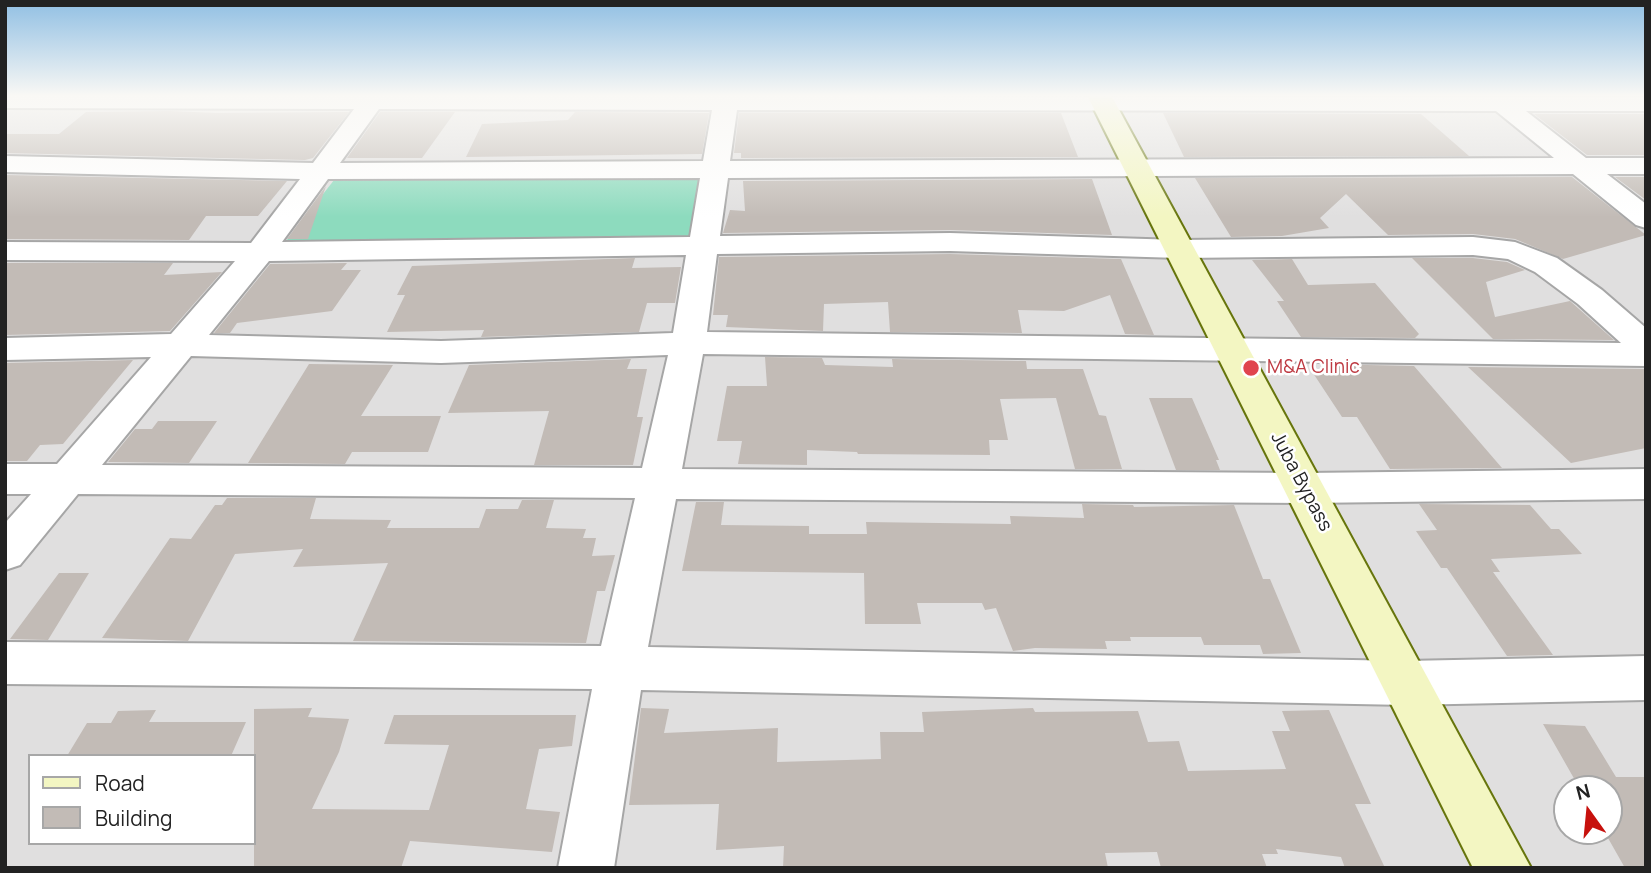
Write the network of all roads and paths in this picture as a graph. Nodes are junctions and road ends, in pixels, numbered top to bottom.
1 (346, 136) edge
2 (722, 136) edge
3 (1120, 136) edge
4 (1542, 136) edge
5 (5, 164) edge
6 (1580, 166) junction
7 (1646, 166) edge
8 (1137, 168) junction
9 (717, 169) junction
10 (320, 170) junction
11 (1646, 219) edge
12 (705, 246) junction
13 (1179, 249) junction
14 (5, 251) edge
15 (260, 252) junction
16 (688, 343) junction
17 (179, 345) junction
18 (1646, 347) edge
19 (5, 349) edge
20 (1233, 351) junction
21 (1646, 355) edge
22 (69, 478) junction
23 (5, 479) edge
24 (657, 483) junction
25 (1646, 484) edge
26 (1304, 488) junction
27 (5, 553) edge
28 (5, 663) edge
29 (620, 668) junction
30 (1646, 678) edge
31 (1406, 683) junction
32 (586, 868) edge
33 (1503, 868) edge

1 - 10 street
2 - 9 street
3 - 8 main road, Juba Bypass
4 - 6 street
5 - 10 street
6 - 7 street
6 - 8 street
6 - 11 street
8 - 9 street
8 - 13 main road, Juba Bypass
9 - 10 street
9 - 12 street
10 - 15 street
12 - 13 street
12 - 15 street
12 - 16 street
13 - 18 street
13 - 20 main road, Juba Bypass
14 - 15 street
15 - 17 street
16 - 17 street
16 - 20 street
16 - 24 street
17 - 19 street
17 - 22 street
20 - 21 street
20 - 26 main road, Juba Bypass
22 - 23 street
22 - 24 street
22 - 27 street
24 - 26 street
24 - 29 street
25 - 26 street
26 - 31 main road, Juba Bypass
28 - 29 street
29 - 31 street
29 - 32 street
30 - 31 street
31 - 33 main road, Juba Bypass

